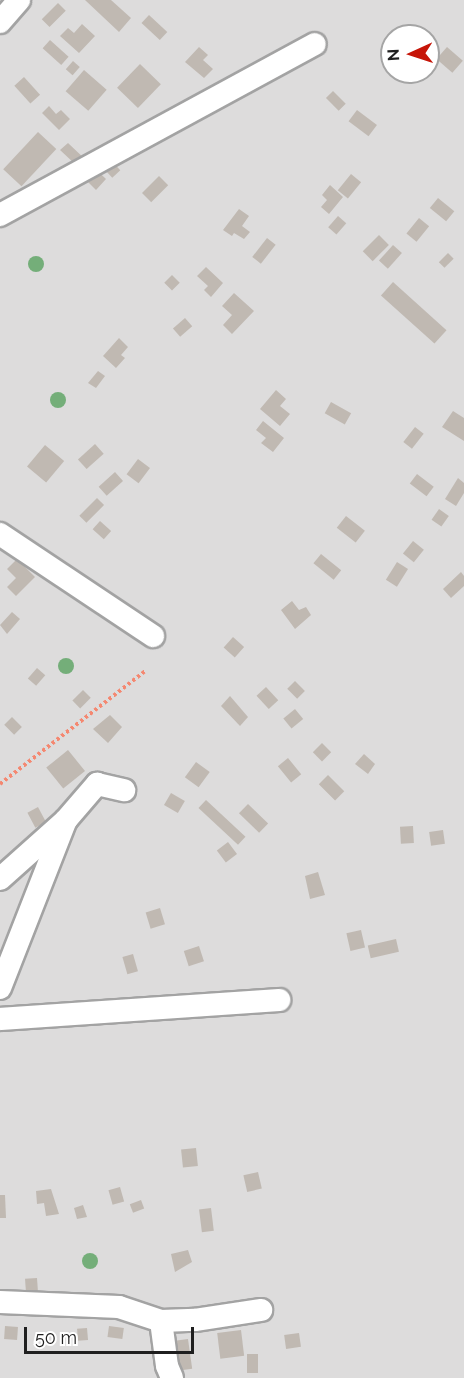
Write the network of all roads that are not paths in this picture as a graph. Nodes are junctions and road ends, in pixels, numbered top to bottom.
1 (19, 0) edge
2 (0, 22) edge
3 (315, 44) dead end
4 (0, 215) edge
5 (0, 534) edge
6 (153, 636) dead end
7 (124, 790) dead end
8 (66, 820) junction
9 (0, 879) edge
10 (0, 988) edge
11 (279, 1000) dead end
12 (0, 1019) edge
13 (0, 1302) edge
14 (261, 1310) dead end
15 (161, 1321) junction
16 (172, 1378) edge

1 - 2 street
3 - 4 street
5 - 6 street
7 - 8 street
8 - 9 street
8 - 10 street
11 - 12 street
13 - 15 street
14 - 15 street
15 - 16 street

